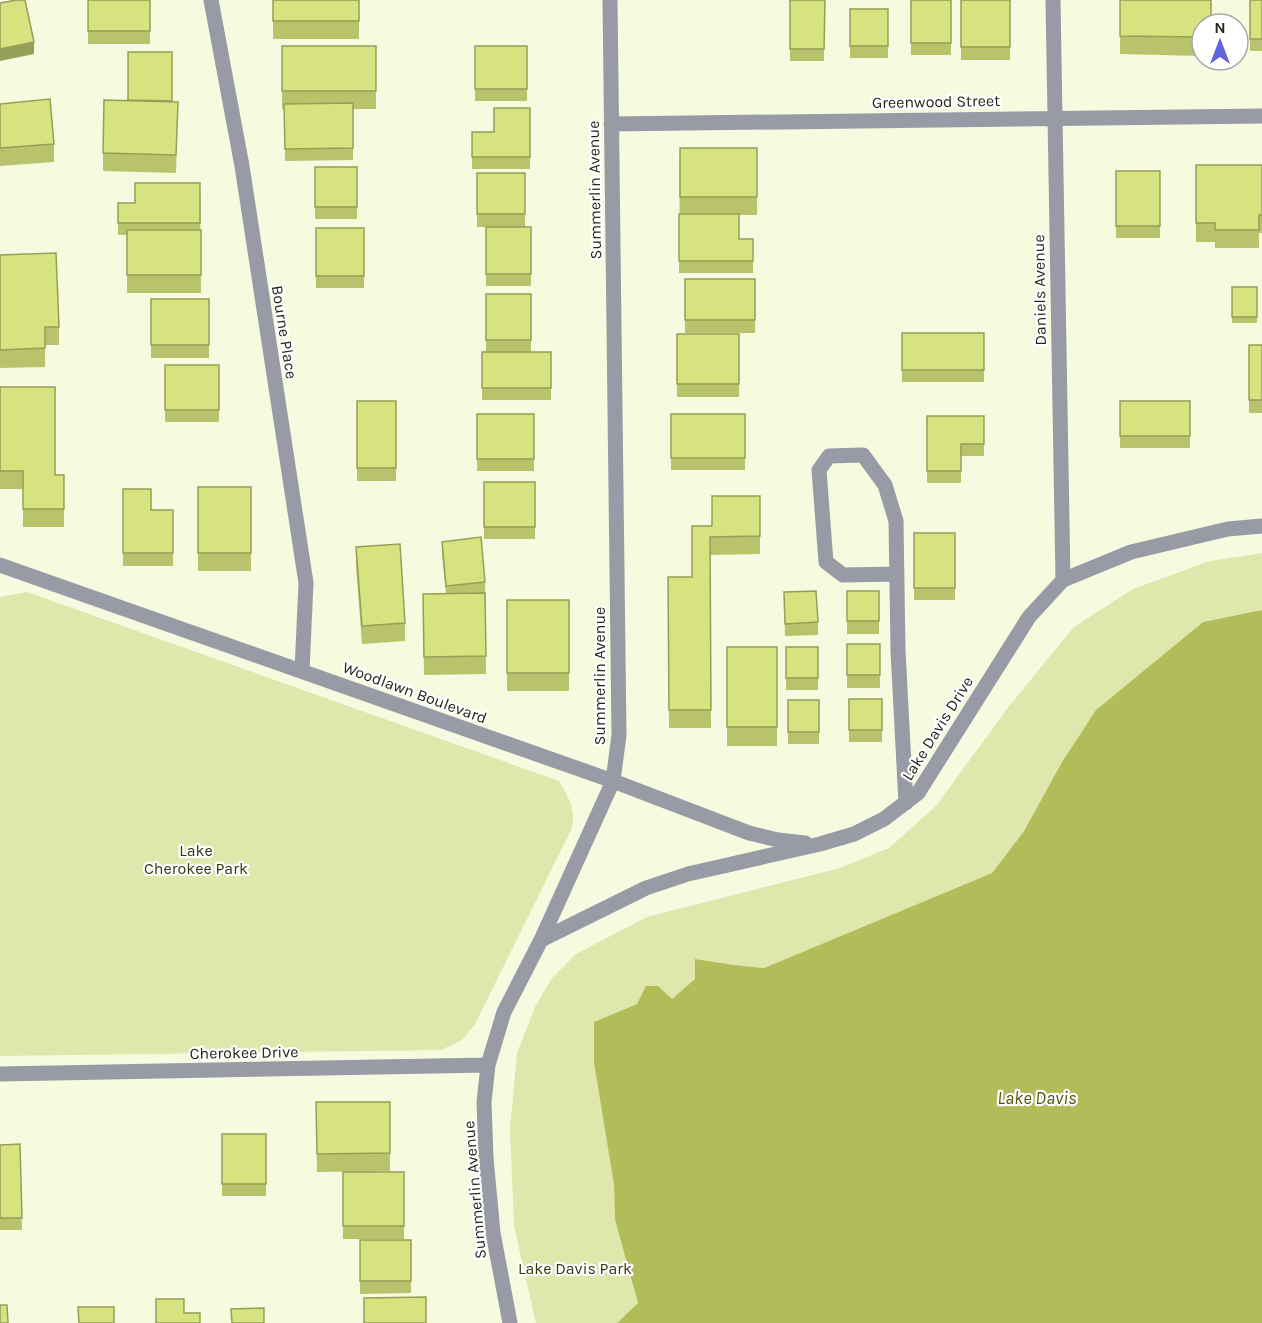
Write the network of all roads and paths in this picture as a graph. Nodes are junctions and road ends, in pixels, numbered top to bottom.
1 (212, 0) edge
2 (610, 0) edge
3 (1053, 0) edge
4 (1262, 116) edge
5 (1054, 117) junction
6 (611, 124) junction
7 (1262, 526) edge
8 (0, 566) edge
9 (896, 574) junction
10 (1063, 579) junction
11 (302, 671) junction
12 (613, 781) junction
13 (906, 803) junction
14 (820, 844) junction
15 (541, 940) junction
16 (488, 1065) junction
17 (0, 1074) edge
18 (510, 1323) edge

1 - 11 street, Bourne Place
2 - 6 street, Summerlin Avenue
3 - 5 street, Daniels Avenue
4 - 5 street, Greenwood Street
5 - 6 street, Greenwood Street
5 - 10 street, Daniels Avenue
6 - 12 street, Summerlin Avenue
7 - 10 street, Lake Davis Drive
8 - 11 street, Woodlawn Boulevard
9 - 9 street
9 - 13 street
10 - 13 street, Lake Davis Drive
11 - 12 street, Woodlawn Boulevard
12 - 14 street, Woodlawn Boulevard
12 - 15 street, Summerlin Avenue
13 - 14 street, Lake Davis Drive
14 - 15 street, Lake Davis Drive
15 - 16 street, Summerlin Avenue
16 - 17 street, Cherokee Drive
16 - 18 street, Summerlin Avenue

